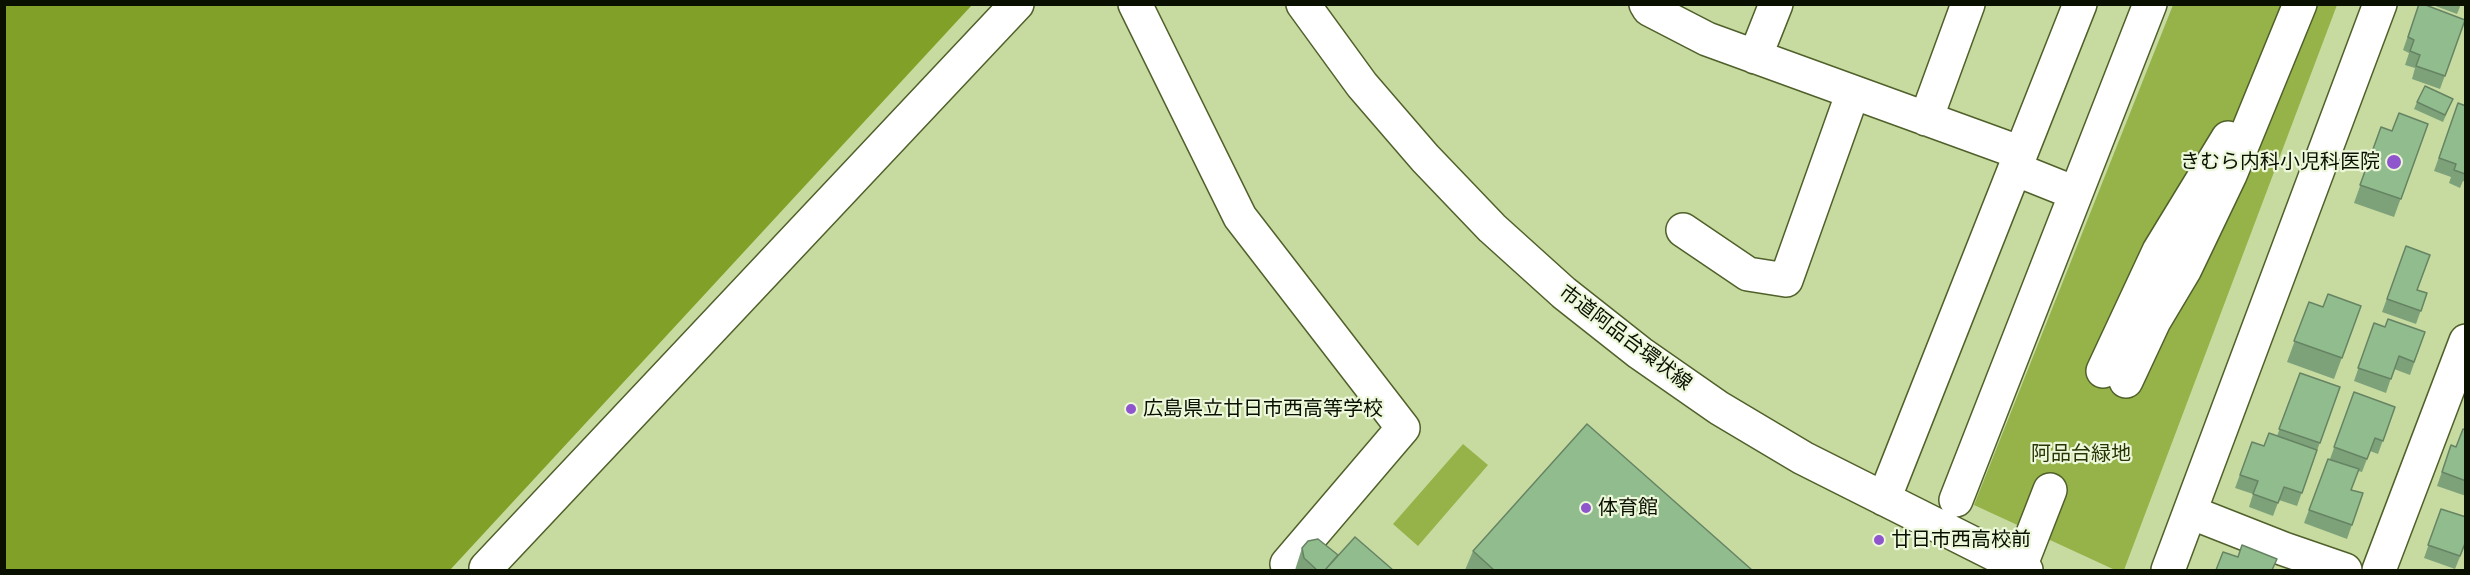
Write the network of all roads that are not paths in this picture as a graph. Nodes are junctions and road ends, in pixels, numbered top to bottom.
1 (1017, 4) edge
2 (1135, 4) edge
3 (1303, 4) edge
4 (1646, 4) edge
5 (1776, 4) edge
6 (1968, 4) edge
7 (2080, 4) edge
8 (2150, 4) edge
9 (2300, 4) edge
10 (2380, 4) edge
11 (1755, 57) junction
12 (1853, 92) junction
13 (1926, 119) junction
14 (2018, 161) junction
15 (2076, 193) junction
16 (1683, 230) dead end
17 (2466, 341) edge
18 (2115, 376) dead end
19 (2050, 490) dead end
20 (1884, 499) junction
21 (1956, 500) dead end
22 (2190, 512) junction
23 (1287, 564) dead end
24 (2024, 569) edge
25 (487, 570) edge
26 (2168, 570) edge
27 (2345, 570) edge
28 (2379, 570) edge

1 - 25 street
2 - 23 street
3 - 20 street, 市道阿品台環状線
4 - 11 street
5 - 11 street
6 - 13 street
7 - 14 street
8 - 15 street
9 - 18 street
10 - 22 street
11 - 12 street
12 - 13 street
12 - 16 street
13 - 14 street
14 - 15 street
14 - 20 street
15 - 21 street
17 - 28 street
19 - 24 street
20 - 24 street, 市道阿品台環状線
22 - 26 street
22 - 27 street

